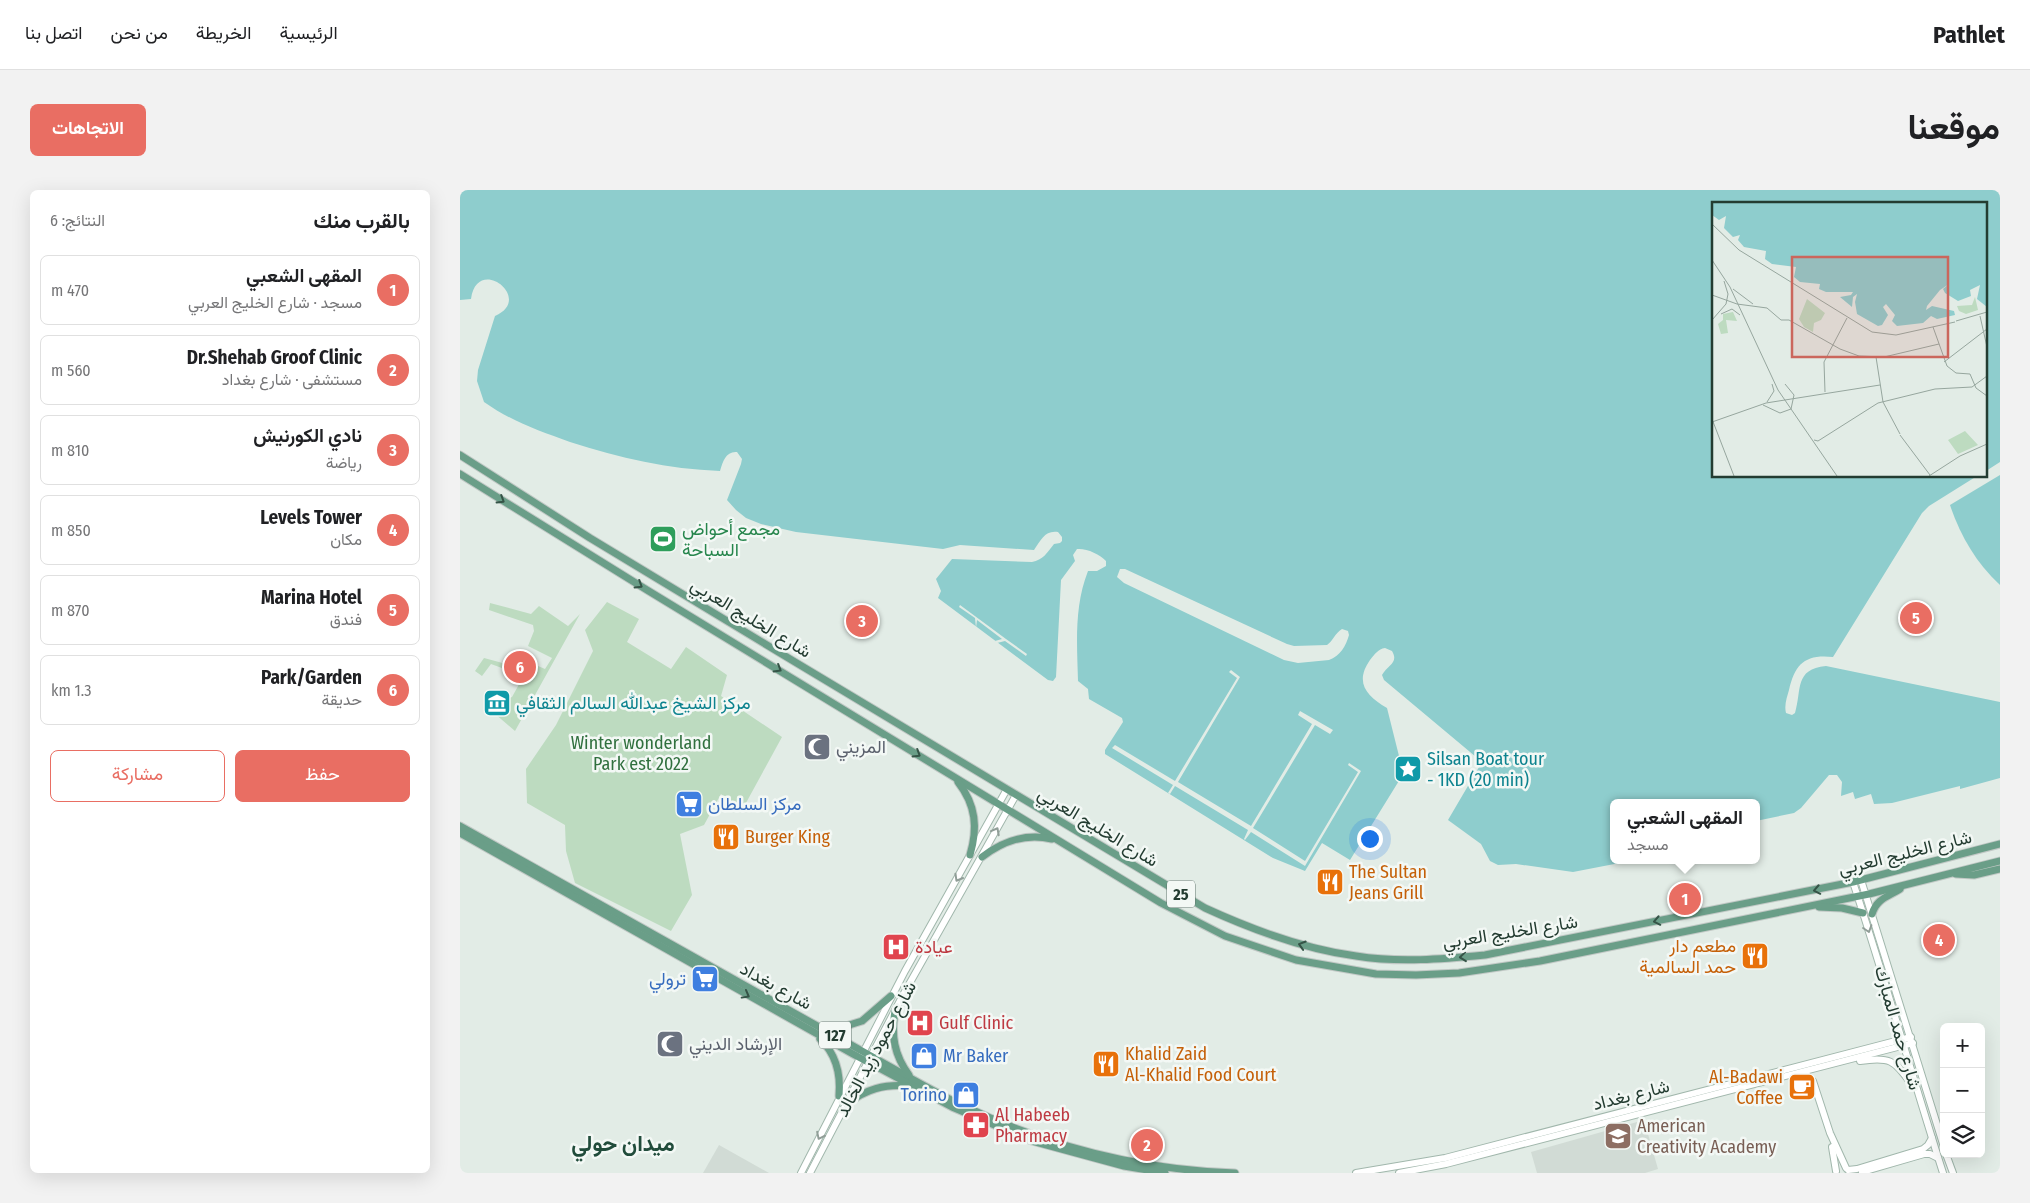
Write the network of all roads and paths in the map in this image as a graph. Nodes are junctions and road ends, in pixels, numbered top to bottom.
1 (460, 454) edge
2 (460, 474) edge
3 (955, 778) junction
4 (1007, 789) junction
5 (1016, 795) junction
6 (999, 805) junction
7 (1008, 809) junction
8 (460, 826) edge
9 (460, 833) edge
10 (1059, 841) junction
11 (2000, 844) edge
12 (970, 855) junction
13 (982, 857) junction
14 (2000, 861) edge
15 (2000, 869) edge
16 (1953, 873) junction
17 (1862, 880) junction
18 (1853, 882) junction
19 (1902, 886) junction
20 (1866, 895) junction
21 (1858, 896) junction
22 (1808, 906) junction
23 (1863, 914) junction
24 (1872, 914) junction
25 (1485, 955) junction
26 (1441, 974) junction
27 (892, 996) junction
28 (895, 1011) junction
29 (821, 1028) junction
30 (812, 1032) junction
31 (1912, 1040) junction
32 (1903, 1042) junction
33 (862, 1050) junction
34 (859, 1058) junction
35 (870, 1059) junction
36 (1846, 1060) junction
37 (1818, 1068) junction
38 (1799, 1073) junction
39 (1813, 1081) junction
40 (911, 1082) junction
41 (1916, 1089) junction
42 (840, 1096) junction
43 (846, 1104) junction
44 (1830, 1134) junction
45 (1940, 1134) edge
46 (1932, 1138) junction
47 (1913, 1154) junction
48 (1947, 1158) edge
49 (1938, 1159) junction
50 (1848, 1170) edge
51 (1835, 1172) edge
52 (801, 1173) edge
53 (810, 1173) edge
54 (1165, 1173) edge
55 (1235, 1173) edge
56 (1356, 1173) edge
57 (1399, 1173) edge
58 (1858, 1173) edge
59 (1943, 1173) edge
60 (1953, 1173) edge

1 - 4 main road, شارع الخليج العربي / 25
2 -> 3 main road, شارع الخليج العربي / 25
3 - 6 main road, شارع الخليج العربي / 25
3 - 12 main road
4 - 5 main road, شارع الخليج العربي / 25
4 - 6 main road, شارع حمود زيد الخالد
5 - 7 main road, شارع حمود زيد الخالد
25 -> 5 main road, شارع الخليج العربي / 25
6 - 7 main road, شارع الخليج العربي / 25
6 - 12 main road, شارع حمود زيد الخالد
7 - 10 main road, شارع الخليج العربي / 25
13 -> 7 main road, شارع حمود زيد الخالد
8 - 29 main road, شارع بغداد / 127
9 -> 30 main road, شارع بغداد / 127
10 - 13 main road
10 - 26 main road, شارع الخليج العربي / 25
11 - 17 main road, شارع الخليج العربي / 25
12 -> 27 main road, شارع حمود زيد الخالد
13 - 28 main road, شارع حمود زيد الخالد
14 - 16 main road, شارع الخليج العربي / 25
15 - 16 main road
16 - 19 main road, شارع الخليج العربي / 25
17 - 18 main road, شارع الخليج العربي / 25
17 - 20 main road, شارع حمد المبارك
18 - 21 main road, شارع حمد المبارك
18 -> 25 main road, شارع الخليج العربي / 25
19 - 20 main road, شارع الخليج العربي / 25
19 - 24 main road
20 - 21 main road, شارع الخليج العربي / 25
20 - 24 main road, شارع حمد المبارك
21 - 22 main road, شارع الخليج العربي / 25
21 - 23 main road, شارع حمد المبارك
22 - 23 main road
22 - 26 main road, شارع الخليج العربي / 25
23 -> 32 main road, شارع حمد المبارك
24 - 31 main road, شارع حمد المبارك
25 - 26 main road
27 - 29 main road
27 - 33 main road, شارع حمود زيد الخالد
28 - 35 main road, شارع حمود زيد الخالد
28 - 40 main road
29 - 33 main road, شارع بغداد / 127
30 - 34 main road, شارع بغداد / 127
30 - 42 main road
31 - 32 main road, شارع بغداد
31 - 45 main road, شارع حمد المبارك
32 - 36 main road, شارع بغداد
32 - 41 main road, شارع حمد المبارك
32 - 56 main road, شارع بغداد
33 - 34 main road, شارع حمود زيد الخالد
33 - 35 main road, شارع بغداد / 127
34 - 35 main road, شارع بغداد / 127
34 - 42 main road, شارع حمود زيد الخالد
35 - 40 main road, شارع بغداد / 127
35 - 43 main road, شارع حمود زيد الخالد
36 - 37 main road, شارع بغداد
36 - 41 main road
37 - 38 main road, شارع بغداد
37 - 39 main road
38 - 39 main road
38 - 57 main road, شارع بغداد
39 - 44 main road
40 - 43 main road
40 - 54 main road, شارع بغداد / 127
40 - 55 main road, شارع بغداد / 127
41 - 46 main road, شارع حمد المبارك
42 -> 52 main road, شارع حمود زيد الخالد
43 - 53 main road, شارع حمود زيد الخالد
44 - 50 main road
44 - 51 main road
46 - 47 main road
46 - 49 main road, شارع حمد المبارك
47 - 49 main road
47 - 50 main road
47 - 58 main road
48 - 60 main road
49 - 59 main road, شارع حمد المبارك
50 - 51 main road

